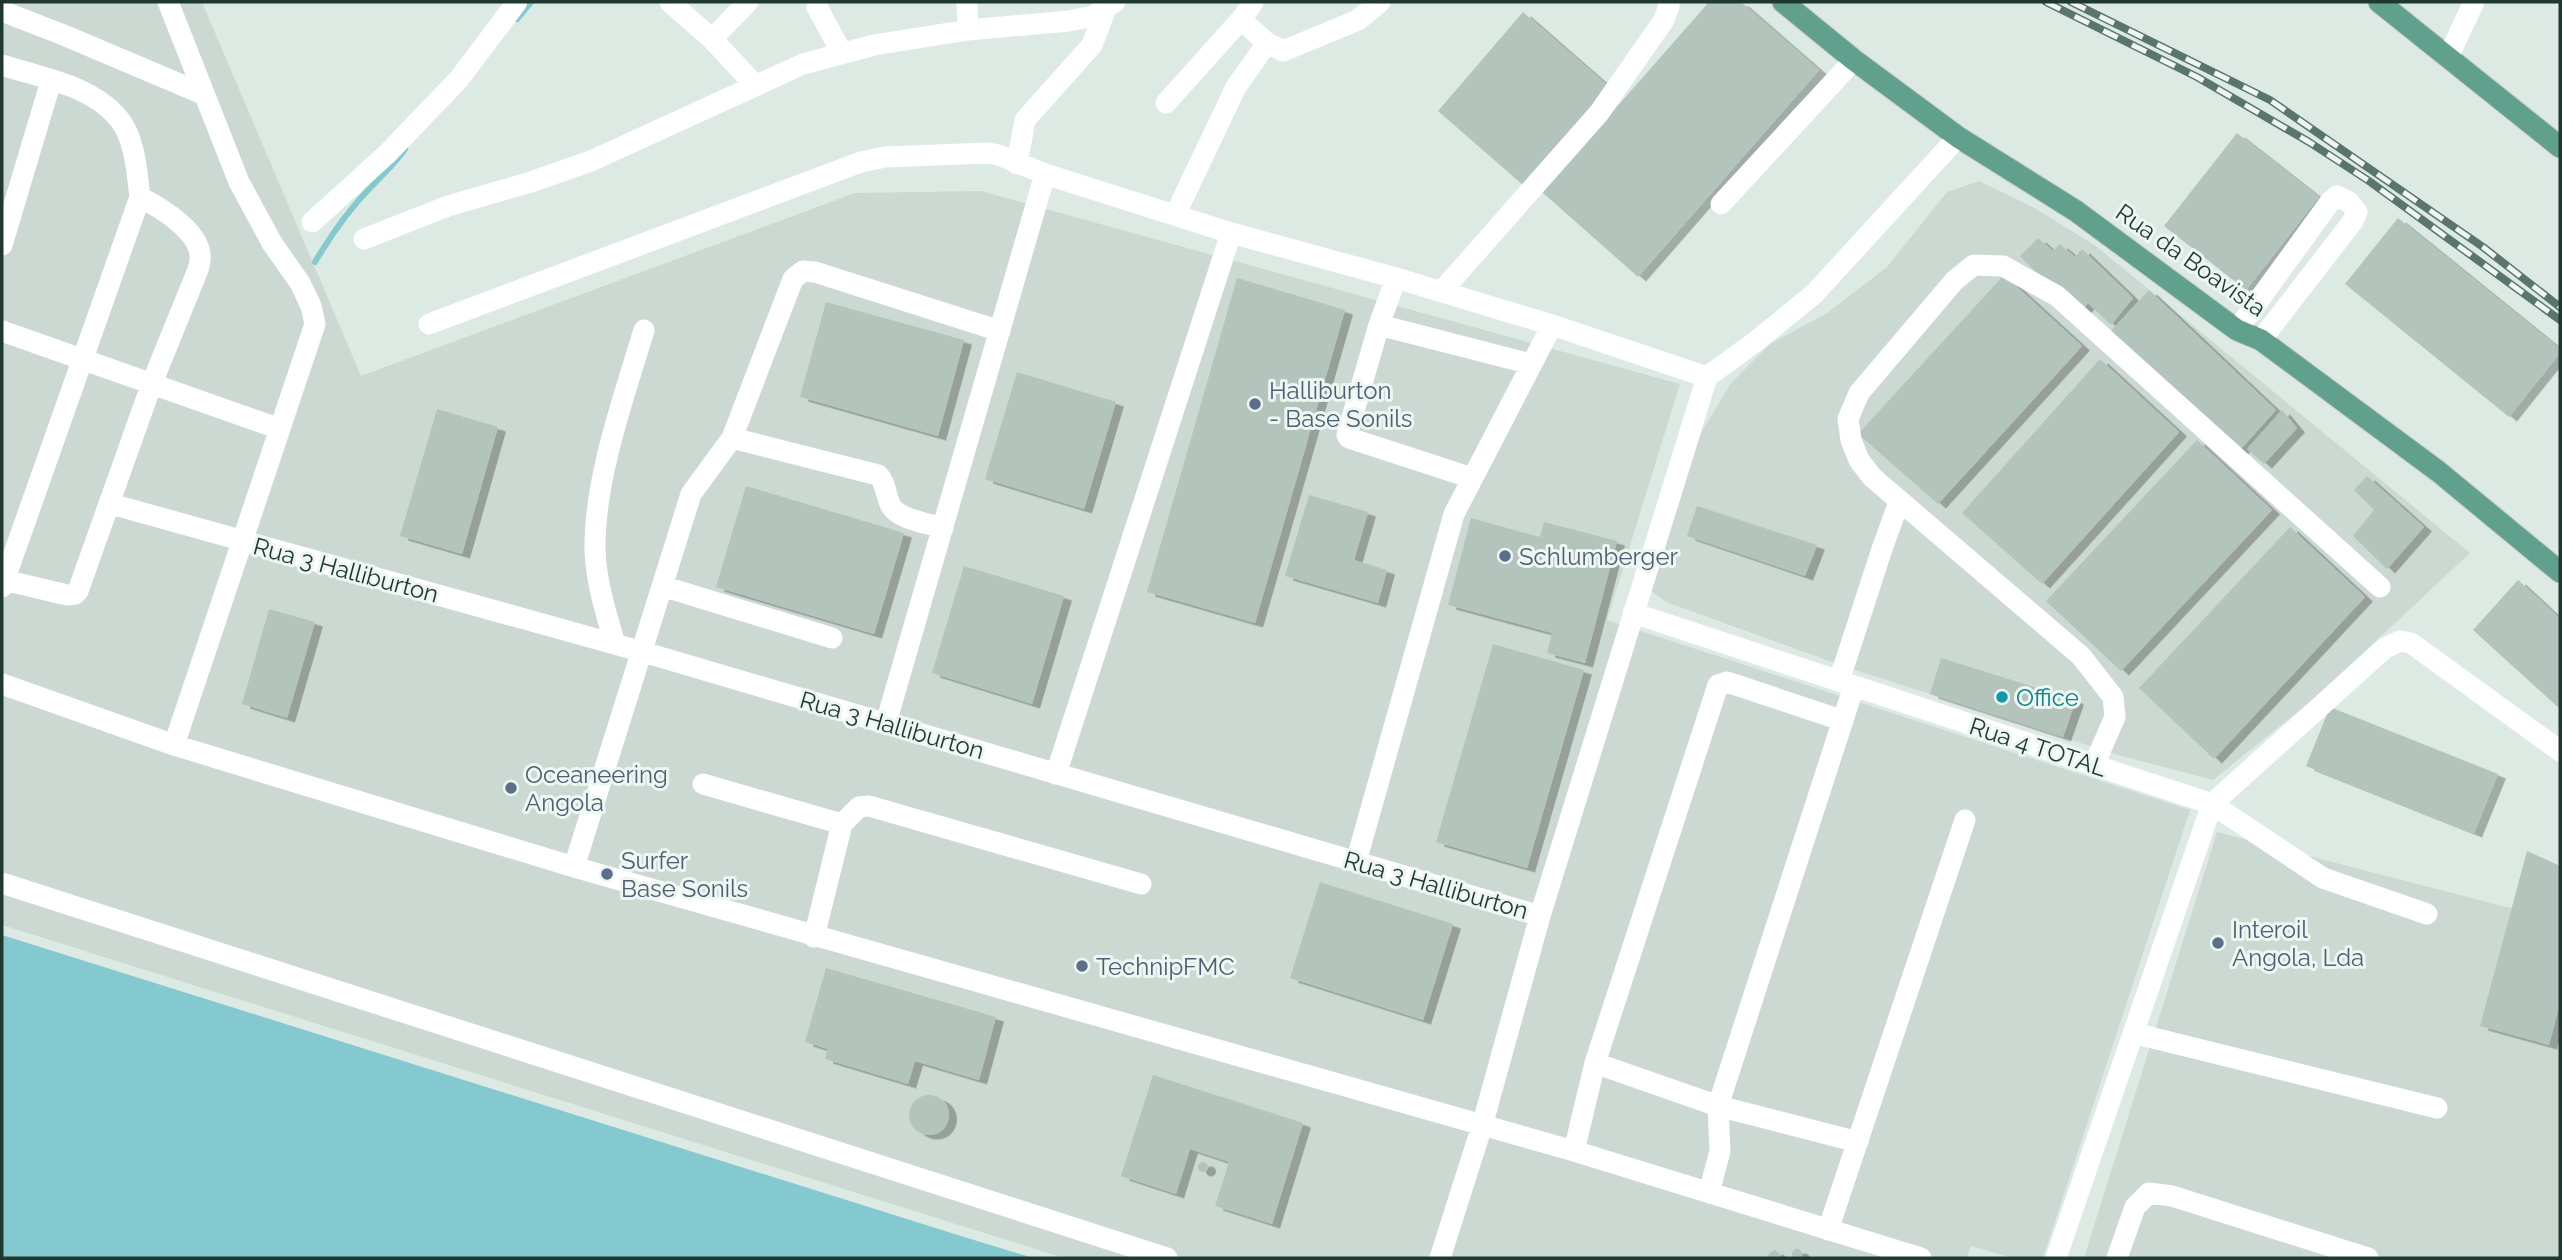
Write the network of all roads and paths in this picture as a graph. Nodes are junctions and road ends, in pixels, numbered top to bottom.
1 (168, 2) edge
2 (670, 2) edge
3 (748, 2) edge
4 (967, 2) edge
5 (1380, 2) edge
6 (1668, 2) edge
7 (1783, 2) edge
8 (2379, 2) edge
9 (2474, 2) edge
10 (511, 3) edge
11 (820, 4) edge
12 (1111, 5) edge
13 (1249, 9) edge
14 (2, 12) edge
15 (968, 30) junction
16 (712, 39) junction
17 (1267, 43) junction
18 (842, 53) junction
19 (2448, 57) junction
20 (1854, 60) junction
21 (2, 65) edge
22 (51, 81) junction
23 (754, 84) junction
24 (202, 94) junction
25 (1166, 103) dead end
26 (1958, 137) junction
27 (2560, 147) edge
28 (1017, 164) junction
29 (1045, 174) junction
30 (140, 197) junction
31 (1721, 204) dead end
32 (1175, 215) junction
33 (312, 222) dead end
34 (1231, 233) junction
35 (364, 239) dead end
36 (2, 245) edge
37 (1396, 278) junction
38 (1441, 292) junction
39 (429, 324) dead end
40 (1379, 325) junction
41 (1552, 325) junction
42 (644, 330) dead end
43 (2237, 330) junction
44 (2, 331) edge
45 (1000, 331) junction
46 (2261, 340) junction
47 (84, 358) junction
48 (1531, 364) junction
49 (1707, 376) junction
50 (152, 383) junction
51 (280, 429) junction
52 (732, 438) junction
53 (1472, 478) junction
54 (1899, 502) junction
55 (111, 504) junction
56 (943, 528) junction
57 (241, 541) junction
58 (2560, 572) edge
59 (3, 584) edge
60 (662, 586) junction
61 (2380, 587) dead end
62 (1633, 614) junction
63 (832, 638) dead end
64 (615, 644) junction
65 (643, 652) junction
66 (2, 684) edge
67 (1846, 684) junction
68 (1841, 720) junction
69 (886, 723) junction
70 (174, 745) junction
71 (2560, 751) edge
72 (2094, 765) junction
73 (1056, 774) junction
74 (703, 784) dead end
75 (2212, 804) junction
76 (1965, 820) dead end
77 (842, 824) junction
78 (1356, 862) junction
79 (574, 867) junction
80 (2, 883) edge
81 (1140, 884) dead end
82 (2427, 914) dead end
83 (1540, 916) junction
84 (814, 937) junction
85 (2133, 1033) junction
86 (1595, 1063) junction
87 (1718, 1106) junction
88 (2437, 1108) dead end
89 (1482, 1126) junction
90 (1858, 1142) junction
91 (1574, 1151) junction
92 (1709, 1193) junction
93 (1828, 1230) junction
94 (1167, 1258) edge
95 (1440, 1258) edge
96 (1922, 1258) edge
97 (2056, 1258) edge
98 (2117, 1258) edge
99 (2368, 1258) edge

1 - 24 street
2 - 16 street
3 - 16 street
4 - 15 street
5 - 17 street
6 - 38 street
7 - 20 main road, Rua da Boavista
8 - 19 main road
9 - 19 street
10 - 33 street
11 - 18 street
12 - 15 street
12 - 28 street
13 - 17 street
13 - 25 street
14 - 24 street
15 - 18 street
16 - 23 street
17 - 32 street
18 - 23 street
19 - 27 main road
20 - 26 main road, Rua da Boavista
20 - 31 street
21 - 22 street
22 - 30 street
22 - 36 street
23 - 35 street
24 - 51 street
26 - 43 main road, Rua da Boavista
26 - 49 street
28 - 29 street
28 - 39 street
29 - 32 street
29 - 45 street
30 - 47 street
30 - 50 street
32 - 34 street
34 - 37 street
34 - 73 street
37 - 38 street
37 - 40 street
38 - 41 street
40 - 48 street
40 - 53 street
41 - 48 street
41 - 49 street
42 - 64 street
43 - 46 main road, Rua da Boavista
43 - 46 street
44 - 47 street
45 - 52 street
45 - 56 street
46 - 58 main road, Rua da Boavista
47 - 50 street
47 - 59 street
48 - 53 street
49 - 62 street
50 - 51 street
50 - 55 street
51 - 57 street
52 - 56 street
52 - 60 street
53 - 78 street
54 - 61 street
54 - 67 street
54 - 72 street
55 - 57 street, Rua 3 Halliburton
55 - 59 street
56 - 69 street
57 - 64 street, Rua 3 Halliburton
57 - 70 street
60 - 63 street
60 - 65 street
62 - 67 street, Rua 4 TOTAL
62 - 83 street
64 - 65 street, Rua 3 Halliburton
65 - 69 street, Rua 3 Halliburton
65 - 79 street
66 - 70 street
67 - 68 street
67 - 72 street, Rua 4 TOTAL
68 - 86 street
68 - 87 street
69 - 73 street, Rua 3 Halliburton
70 - 79 street
71 - 75 street
72 - 75 street, Rua 4 TOTAL
73 - 78 street, Rua 3 Halliburton
74 - 77 street
75 - 82 street, Rua 4 TOTAL
75 - 85 street
76 - 90 street
77 - 81 street
77 - 84 street
78 - 83 street, Rua 3 Halliburton
79 - 84 street
80 - 94 street
83 - 89 street
84 - 89 street
85 - 88 street
85 - 97 street
86 - 87 street
86 - 91 street
87 - 90 street
87 - 92 street
89 - 91 street
89 - 95 street
90 - 93 street
91 - 92 street
92 - 93 street
93 - 96 street
98 - 99 street

